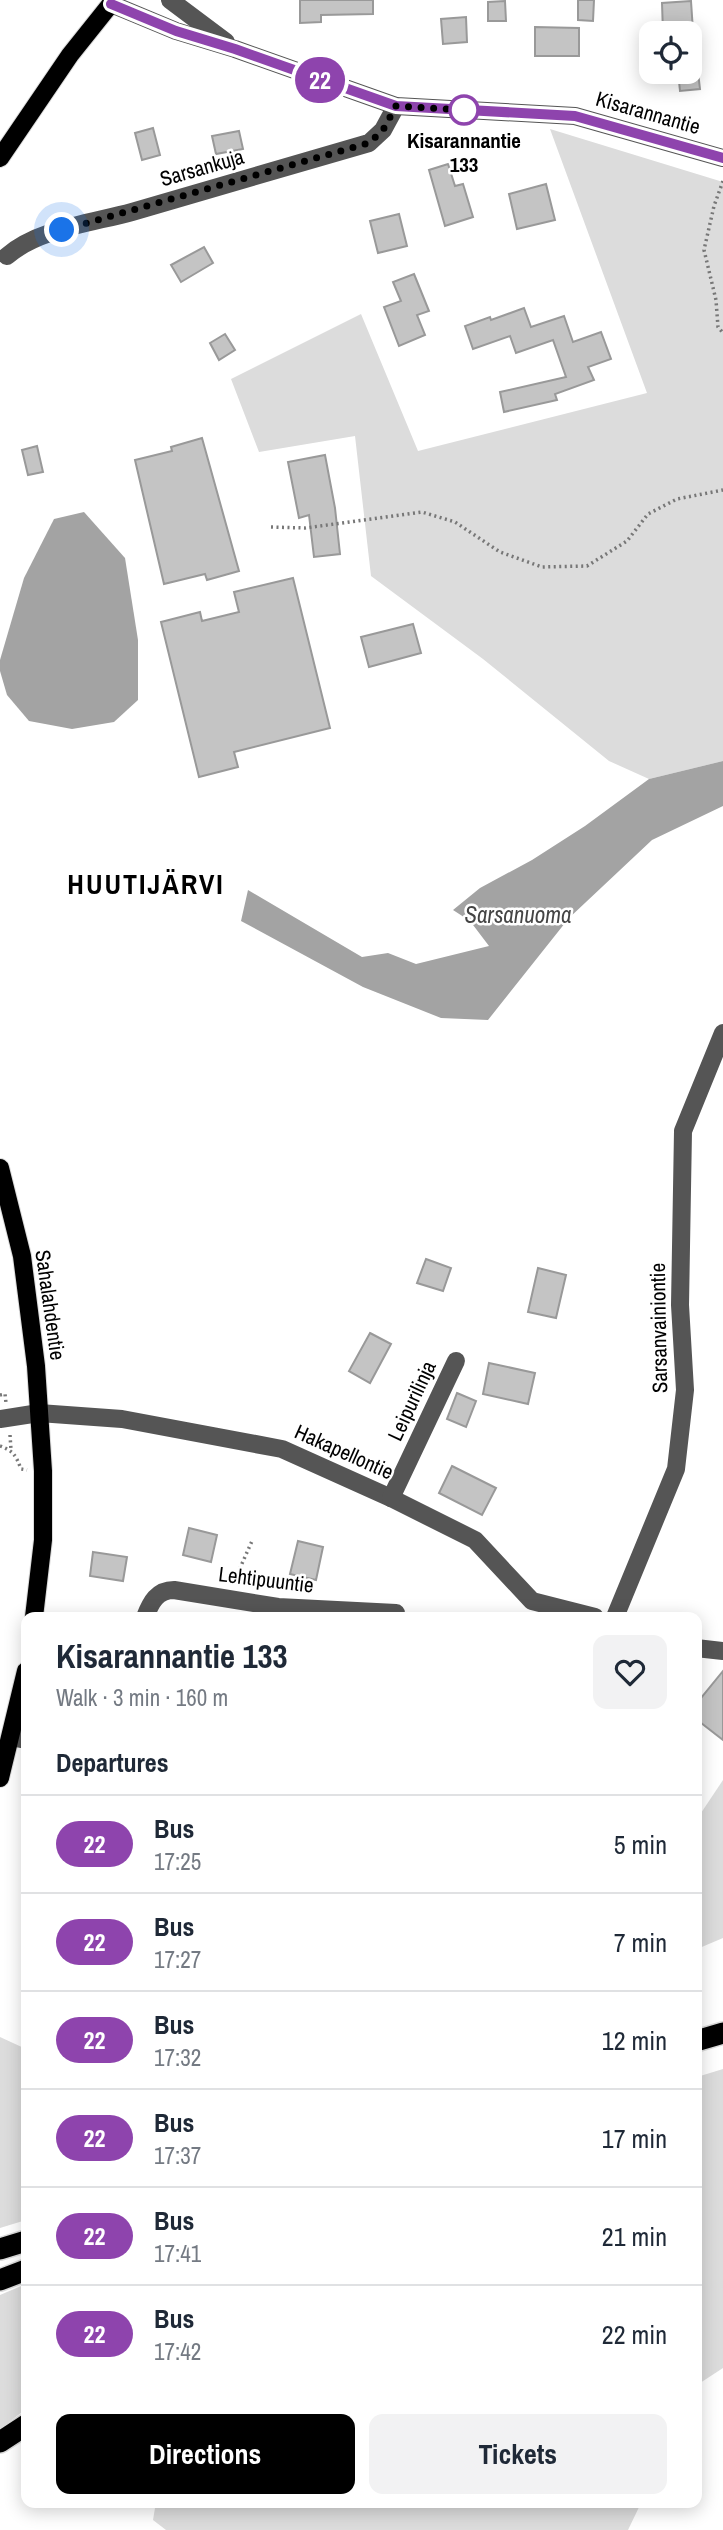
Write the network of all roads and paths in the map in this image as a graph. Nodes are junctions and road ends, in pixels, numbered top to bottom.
1 (170, 0) edge
2 (111, 1) edge
3 (235, 49) junction
4 (396, 106) junction
5 (0, 158) edge
6 (723, 158) edge
7 (723, 181) edge
8 (7, 256) dead end
9 (723, 333) edge
10 (723, 490) edge
11 (271, 527) dead end
12 (723, 1033) edge
13 (0, 1168) edge
14 (456, 1361) dead end
15 (39, 1413) junction
16 (0, 1419) edge
17 (0, 1446) edge
18 (43, 1471) junction
19 (391, 1498) junction
20 (252, 1541) dead end
21 (227, 1599) junction
22 (35, 1612) edge
23 (148, 1612) edge
24 (362, 1612) edge
25 (575, 1612) edge
26 (617, 1612) edge
27 (702, 1651) edge
28 (723, 1651) edge
29 (21, 1719) edge
30 (19, 1738) edge
31 (0, 1778) edge
32 (723, 2033) edge
33 (702, 2039) edge
34 (21, 2243) edge
35 (0, 2249) edge
36 (21, 2272) edge
37 (0, 2280) edge
38 (21, 2428) edge
39 (0, 2442) edge

1 - 3 street, Kisarannantie
2 - 3 street, Kisarannantie
2 - 5 main road
3 - 4 street, Kisarannantie
4 - 6 street, Kisarannantie
4 - 8 street, Sarsankuja
7 - 9 path
10 - 11 path
12 - 26 street, Sarsanvainiontie
13 - 15 main road, Sahalahdentie
14 - 19 street, Leipurilinja
15 - 16 street, Hakapellontie
15 - 18 main road, Sahalahdentie
15 - 19 street, Hakapellontie
17 - 18 path
18 - 22 main road, Sahalahdentie
19 - 25 street, Hakapellontie
20 - 21 path
21 - 23 street, Lehtipuuntie
21 - 24 street, Lehtipuuntie
27 - 28 street
29 - 30 main road
30 - 31 main road
32 - 33 highway
34 - 35 highway
36 - 37 highway
38 - 39 highway

